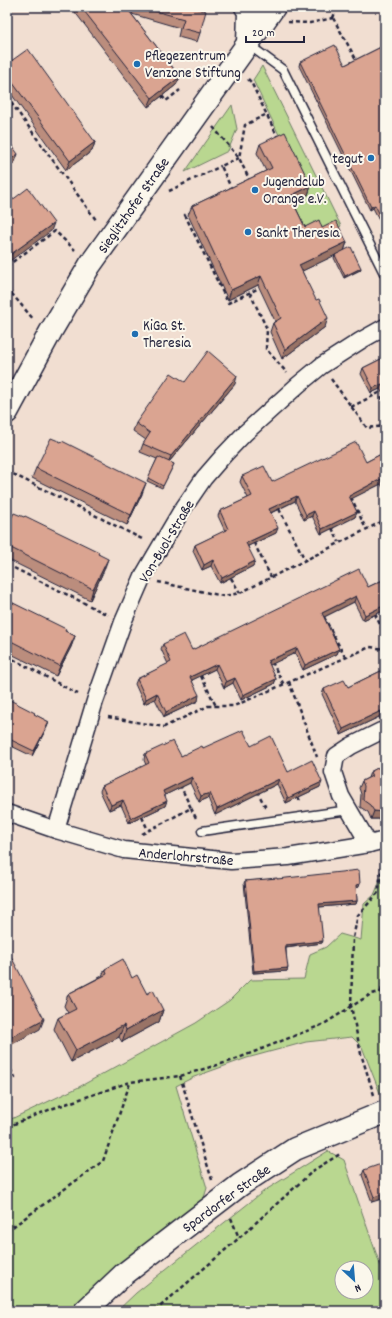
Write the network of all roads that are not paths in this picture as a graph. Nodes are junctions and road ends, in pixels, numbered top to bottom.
1 (246, 7) edge
2 (274, 7) edge
3 (248, 44) junction
4 (385, 275) edge
5 (385, 327) edge
6 (7, 412) edge
7 (381, 731) dead end
8 (350, 810) junction
9 (7, 812) edge
10 (56, 830) junction
11 (202, 831) dead end
12 (369, 844) junction
13 (385, 846) edge
14 (382, 1116) edge
15 (85, 1311) edge

1 - 3 main road
2 - 3 main road, Sieglitzhofer Straße
3 - 4 lane
3 - 6 main road, Sieglitzhofer Straße
5 - 10 street, Von-Buol-Straße
7 - 8 street
8 - 11 lane
8 - 12 street
9 - 10 street, Anderlohrstraße
10 - 12 street, Anderlohrstraße
12 - 13 street, Anderlohrstraße
14 - 15 main road, Spardorfer Straße

